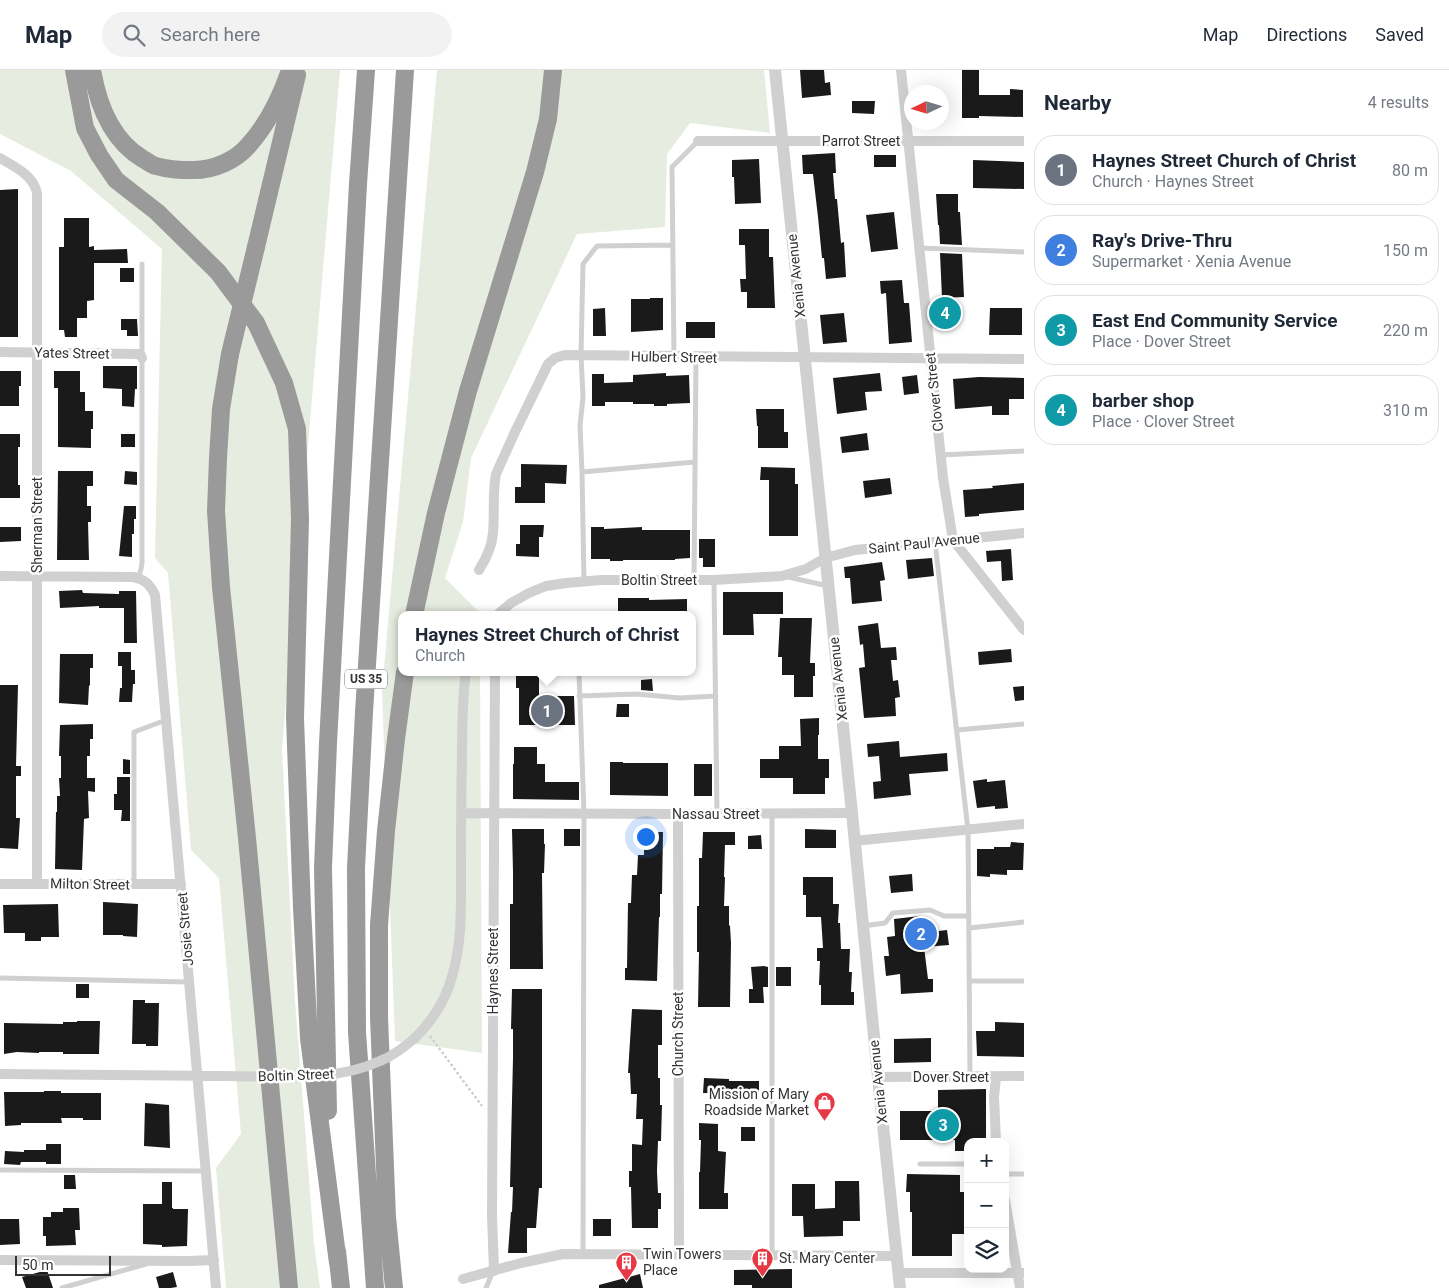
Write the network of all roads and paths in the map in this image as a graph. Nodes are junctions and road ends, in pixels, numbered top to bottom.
1 (74, 70) edge
2 (92, 70) edge
3 (290, 70) edge
4 (298, 70) edge
5 (366, 70) edge
6 (405, 70) edge
7 (553, 70) edge
8 (775, 70) edge
9 (901, 70) edge
10 (698, 141) joint
11 (782, 141) junction
12 (909, 141) junction
13 (1024, 141) edge
14 (0, 158) edge
15 (673, 245) junction
16 (920, 248) junction
17 (1024, 252) edge
18 (142, 264) dead end
19 (0, 352) edge
20 (37, 352) junction
21 (581, 356) junction
22 (674, 357) junction
23 (142, 358) junction
24 (696, 358) junction
25 (804, 359) junction
26 (931, 359) junction
27 (1024, 359) edge
28 (1024, 451) edge
29 (941, 455) junction
30 (695, 462) junction
31 (582, 472) junction
32 (1024, 533) edge
33 (953, 540) junction
34 (935, 542) junction
35 (825, 558) junction
36 (479, 570) dead end
37 (0, 576) edge
38 (37, 576) junction
39 (782, 576) junction
40 (138, 578) junction
41 (694, 580) junction
42 (714, 580) junction
43 (584, 581) junction
44 (828, 586) junction
45 (415, 611) edge
46 (502, 611) edge
47 (1024, 630) edge
48 (404, 676) edge
49 (465, 676) edge
50 (494, 676) edge
51 (579, 676) edge
52 (580, 696) junction
53 (716, 696) junction
54 (166, 720) junction
55 (1024, 724) edge
56 (957, 730) junction
57 (460, 813) junction
58 (493, 813) junction
59 (772, 813) junction
60 (852, 813) junction
61 (584, 814) junction
62 (678, 814) junction
63 (718, 814) junction
64 (1024, 824) edge
65 (968, 830) junction
66 (854, 841) junction
67 (0, 884) edge
68 (37, 884) junction
69 (181, 884) junction
70 (134, 885) junction
71 (969, 916) junction
72 (1024, 922) edge
73 (863, 926) junction
74 (969, 928) junction
75 (0, 978) edge
76 (969, 981) junction
77 (1024, 981) edge
78 (190, 982) junction
79 (425, 1029) junction
80 (0, 1074) edge
81 (198, 1075) junction
82 (1024, 1076) edge
83 (878, 1077) junction
84 (970, 1077) junction
85 (996, 1077) junction
86 (492, 1120) junction
87 (996, 1138) edge
88 (920, 1164) dead end
89 (964, 1164) edge
90 (0, 1170) edge
91 (206, 1171) junction
92 (1009, 1174) edge
93 (1024, 1174) edge
94 (1009, 1218) edge
95 (583, 1254) junction
96 (679, 1254) junction
97 (772, 1255) junction
98 (896, 1256) junction
99 (0, 1260) edge
100 (214, 1260) junction
101 (156, 1261) junction
102 (338, 1263) junction
103 (494, 1271) junction
104 (898, 1273) junction
105 (1021, 1273) edge
106 (463, 1279) dead end
107 (62, 1288) edge
108 (216, 1288) edge
109 (289, 1288) edge
110 (341, 1288) edge
111 (375, 1288) edge
112 (394, 1288) edge
113 (486, 1288) edge
114 (900, 1288) edge
115 (1020, 1288) edge

1 - 102 highway
2 - 3 highway
4 - 109 highway, bridge
5 - 102 highway, US 35
6 - 111 highway, US 35
7 - 45 highway
8 - 11 street, Xenia Avenue
9 - 12 street, Clover Street
10 - 11 street, Parrot Street
10 - 15 lane
11 - 12 street, Parrot Street
11 - 25 street, Xenia Avenue
12 - 13 street, Parrot Street
12 - 16 street, Clover Street
14 - 20 street, Sherman Street
15 - 21 lane
15 - 22 lane
16 - 17 lane
16 - 26 street, Clover Street
18 - 23 lane
19 - 20 street, Yates Street
20 - 23 street, Yates Street
20 - 38 street, Sherman Street
21 - 22 street, Hulbert Street
21 - 31 lane
21 - 36 street, Hulbert Street
22 - 24 street, Hulbert Street
23 - 40 lane
24 - 25 street, Hulbert Street
24 - 30 lane
25 - 26 street, Hulbert Street
25 - 35 street, Xenia Avenue
26 - 27 street, Hulbert Street
26 - 29 street, Clover Street
28 - 29 lane
29 - 33 street, Clover Street
30 - 31 lane
30 - 41 lane
31 - 43 lane
32 - 33 street, Saint Paul Avenue
33 - 34 street, Saint Paul Avenue
33 - 47 street, Clover Street
34 - 35 street, Saint Paul Avenue
34 - 56 lane
35 - 39 street, Boltin Street
35 - 44 street, Xenia Avenue
37 - 38 street
38 - 40 street
38 - 68 street, Sherman Street
39 - 42 street, Boltin Street
39 - 44 lane
40 - 54 street, Josie Street
41 - 42 street, Boltin Street
41 - 43 street, Boltin Street
42 - 53 lane
43 - 46 street, Boltin Street
44 - 60 street, Xenia Avenue
48 - 112 highway
49 - 57 street, Boltin Street
50 - 58 street, Haynes Street
51 - 52 lane
52 - 53 lane
52 - 61 lane
53 - 63 lane
54 - 69 street, Josie Street
54 - 70 lane
55 - 56 lane
56 - 65 lane
57 - 58 street, Nassau Street
57 - 79 street, Boltin Street
58 - 61 street, Nassau Street
58 - 86 street, Haynes Street
59 - 60 street, Nassau Street
59 - 63 street, Nassau Street
59 - 97 lane
60 - 66 street, Xenia Avenue
61 - 62 street, Nassau Street
61 - 95 lane
62 - 63 street, Nassau Street
62 - 96 street, Church Street
64 - 65 street
65 - 66 street
65 - 71 lane
66 - 73 street, Xenia Avenue
67 - 68 street, Milton Street
68 - 70 street, Milton Street
69 - 70 street, Milton Street
69 - 78 street, Josie Street
71 - 73 lane
71 - 74 lane
72 - 74 lane
73 - 83 street, Xenia Avenue
74 - 76 lane
75 - 78 lane
76 - 77 lane
76 - 84 lane
78 - 81 street, Josie Street
79 - 81 street, Boltin Street, bridge
79 - 86 path
80 - 81 street, Boltin Street
81 - 91 street, Josie Street
82 - 85 street, Dover Street
83 - 84 street, Dover Street
83 - 98 street, Xenia Avenue
84 - 85 street, Dover Street
85 - 87 street
86 - 103 street, Haynes Street
88 - 89 lane
90 - 91 lane
91 - 100 street, Josie Street
92 - 93 lane
94 - 105 street
95 - 96 street
95 - 103 street
96 - 97 street
97 - 98 street
98 - 104 street, Xenia Avenue
99 - 101 street
100 - 101 street
100 - 108 street, Josie Street
101 - 107 lane
102 - 110 highway, US 35
103 - 106 street
103 - 113 lane
104 - 105 street
104 - 114 street, Xenia Avenue
105 - 115 street

